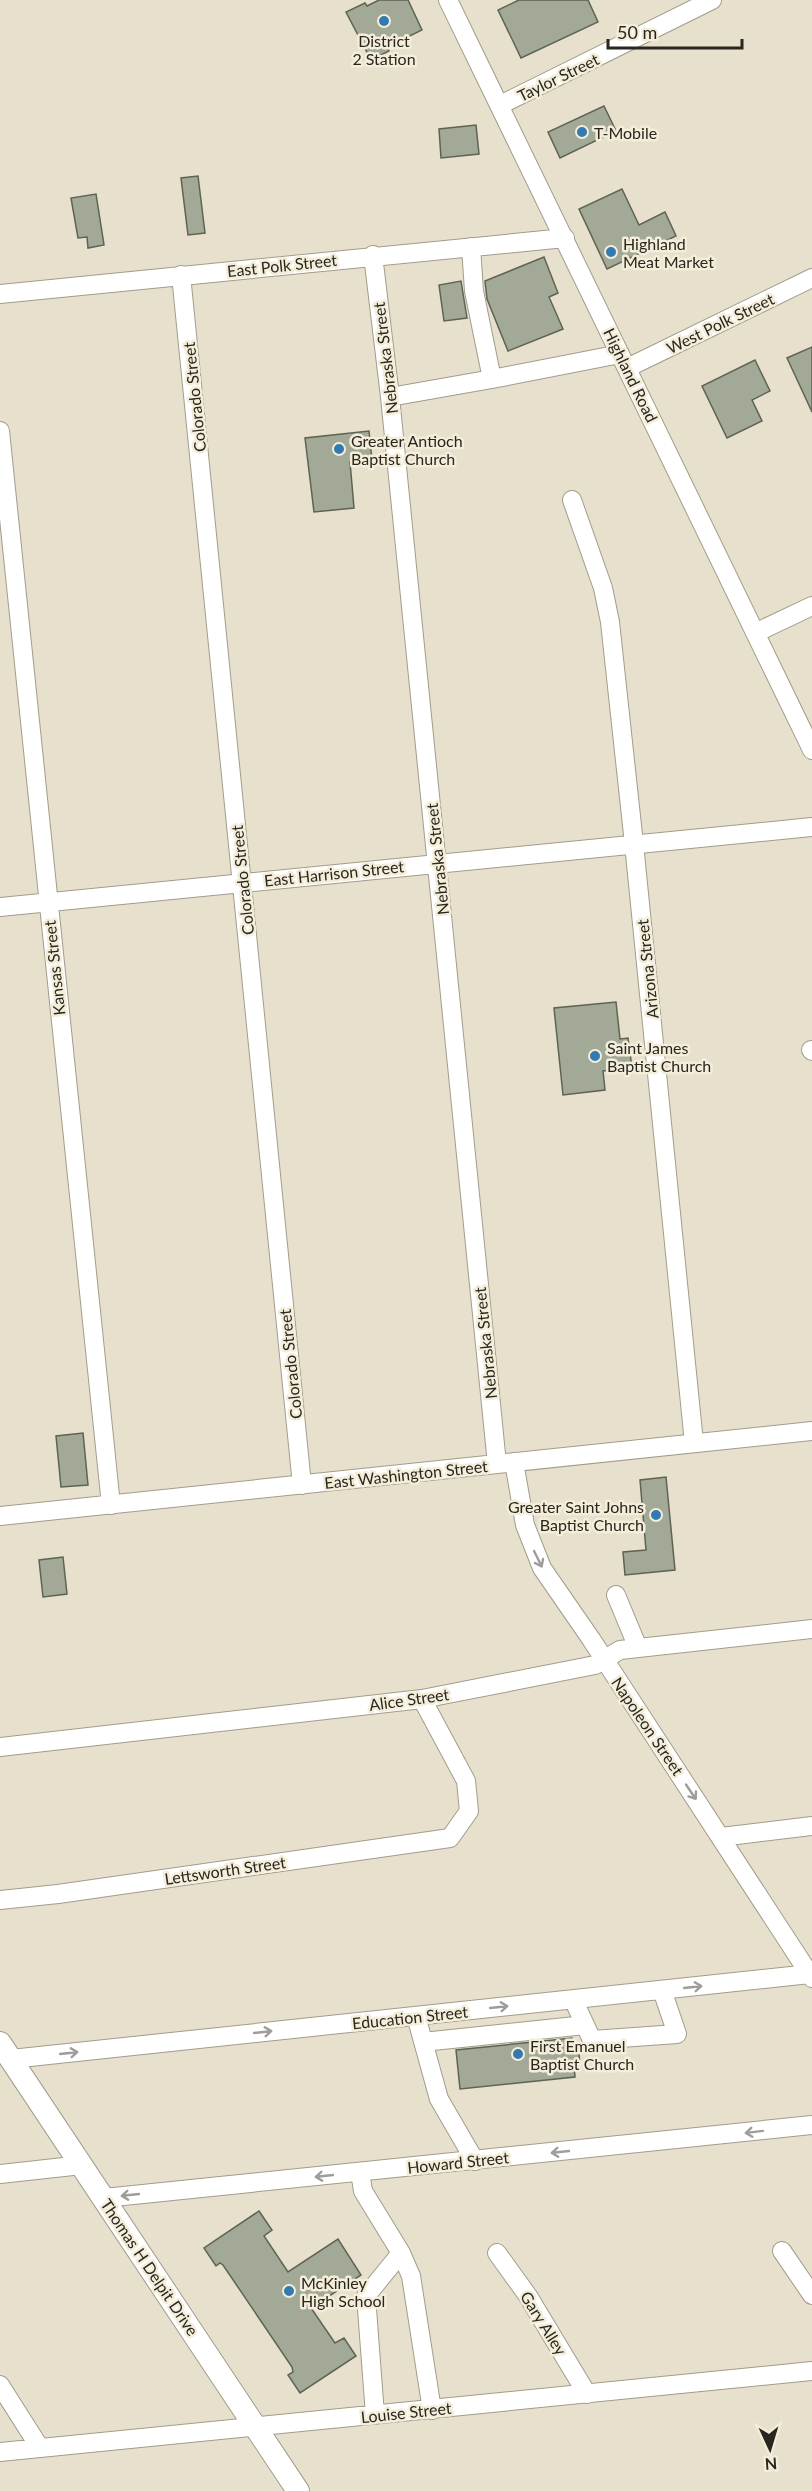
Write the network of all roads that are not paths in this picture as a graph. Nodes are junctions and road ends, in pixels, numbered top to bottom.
1 (712, 0) edge
2 (455, 2) edge
3 (500, 105) junction
4 (565, 238) junction
5 (471, 247) junction
6 (373, 255) junction
7 (181, 275) junction
8 (812, 278) edge
9 (0, 294) edge
10 (624, 361) junction
11 (492, 379) junction
12 (390, 397) junction
13 (0, 431) edge
14 (572, 500) dead end
15 (812, 606) edge
16 (755, 633) junction
17 (812, 750) edge
18 (812, 827) edge
19 (634, 844) junction
20 (437, 862) junction
21 (243, 882) junction
22 (47, 902) junction
23 (0, 907) edge
24 (812, 1431) edge
25 (694, 1443) junction
26 (505, 1463) junction
27 (302, 1485) junction
28 (111, 1505) junction
29 (0, 1516) edge
30 (616, 1595) dead end
31 (812, 1629) edge
32 (638, 1648) junction
33 (604, 1659) junction
34 (422, 1699) junction
35 (0, 1747) edge
36 (812, 1826) edge
37 (721, 1837) junction
38 (0, 1900) edge
39 (811, 1976) edge
40 (662, 1990) junction
41 (573, 2000) junction
42 (416, 2016) junction
43 (585, 2025) junction
44 (423, 2042) junction
45 (6, 2051) edge
46 (812, 2126) edge
47 (475, 2161) junction
48 (82, 2165) junction
49 (360, 2172) junction
50 (0, 2174) edge
51 (104, 2198) junction
52 (782, 2251) dead end
53 (401, 2253) junction
54 (496, 2253) dead end
55 (812, 2295) edge
56 (812, 2371) edge
57 (0, 2385) edge
58 (587, 2394) junction
59 (432, 2409) junction
60 (375, 2415) junction
61 (257, 2427) junction
62 (40, 2448) junction
63 (0, 2452) edge
64 (298, 2491) edge

1 - 3 street, Taylor Street
2 - 3 street, Highland Road
3 - 4 street, Highland Road
4 - 5 street, East Polk Street
4 - 10 street, Highland Road
5 - 6 street, East Polk Street
5 - 11 street
6 - 7 street, East Polk Street
6 - 12 street, Nebraska Street
7 - 9 street, East Polk Street
7 - 21 street, Colorado Street
8 - 10 street, West Polk Street
10 - 11 street, West Polk Street
10 - 16 street, Highland Road
11 - 12 street, West Polk Street
12 - 20 street, Nebraska Street
13 - 22 street, Kansas Street
14 - 19 street, Arizona Street
15 - 16 street
16 - 17 street, Highland Road
18 - 19 street, East Harrison Street
19 - 20 street, East Harrison Street
19 - 25 street, Arizona Street
20 - 21 street, East Harrison Street
20 - 26 street, Nebraska Street
21 - 22 street, East Harrison Street
21 - 27 street, Colorado Street
22 - 23 street, East Harrison Street
22 - 28 street, Kansas Street
24 - 25 street, East Washington Street
25 - 26 street, East Washington Street
26 - 27 street, East Washington Street
26 -> 33 street, Napoleon Street
27 - 28 street, East Washington Street
28 - 29 street, East Washington Street
30 - 32 street
31 - 32 street, Alice Street
32 - 33 street, Alice Street
33 - 34 street, Alice Street
33 -> 37 street, Napoleon Street
34 - 35 street, Alice Street
34 - 38 street, Lettsworth Street
36 - 37 street
37 - 39 street, Napoleon Street
40 -> 39 street, Education Street
40 - 41 street, Education Street
40 - 43 street
42 -> 41 street, Education Street
41 - 43 street
42 - 44 street
45 -> 42 street, Education Street
43 - 44 street
44 - 47 street
45 - 48 main road, Thomas H Delpit Drive
46 -> 47 street, Howard Street
47 - 49 street, Howard Street
48 - 50 street
48 - 51 main road, Thomas H Delpit Drive
49 -> 51 street, Howard Street
49 - 53 street
51 - 61 main road, Thomas H Delpit Drive
52 - 55 street
53 - 59 street
53 - 60 street
54 - 58 street, Gary Alley
56 - 58 street, Louise Street
57 - 62 street
58 - 59 street, Louise Street
59 - 60 street, Louise Street
60 - 61 street, Louise Street
61 - 62 street, Louise Street
61 - 64 main road, Thomas H Delpit Drive
62 - 63 street, Louise Street

